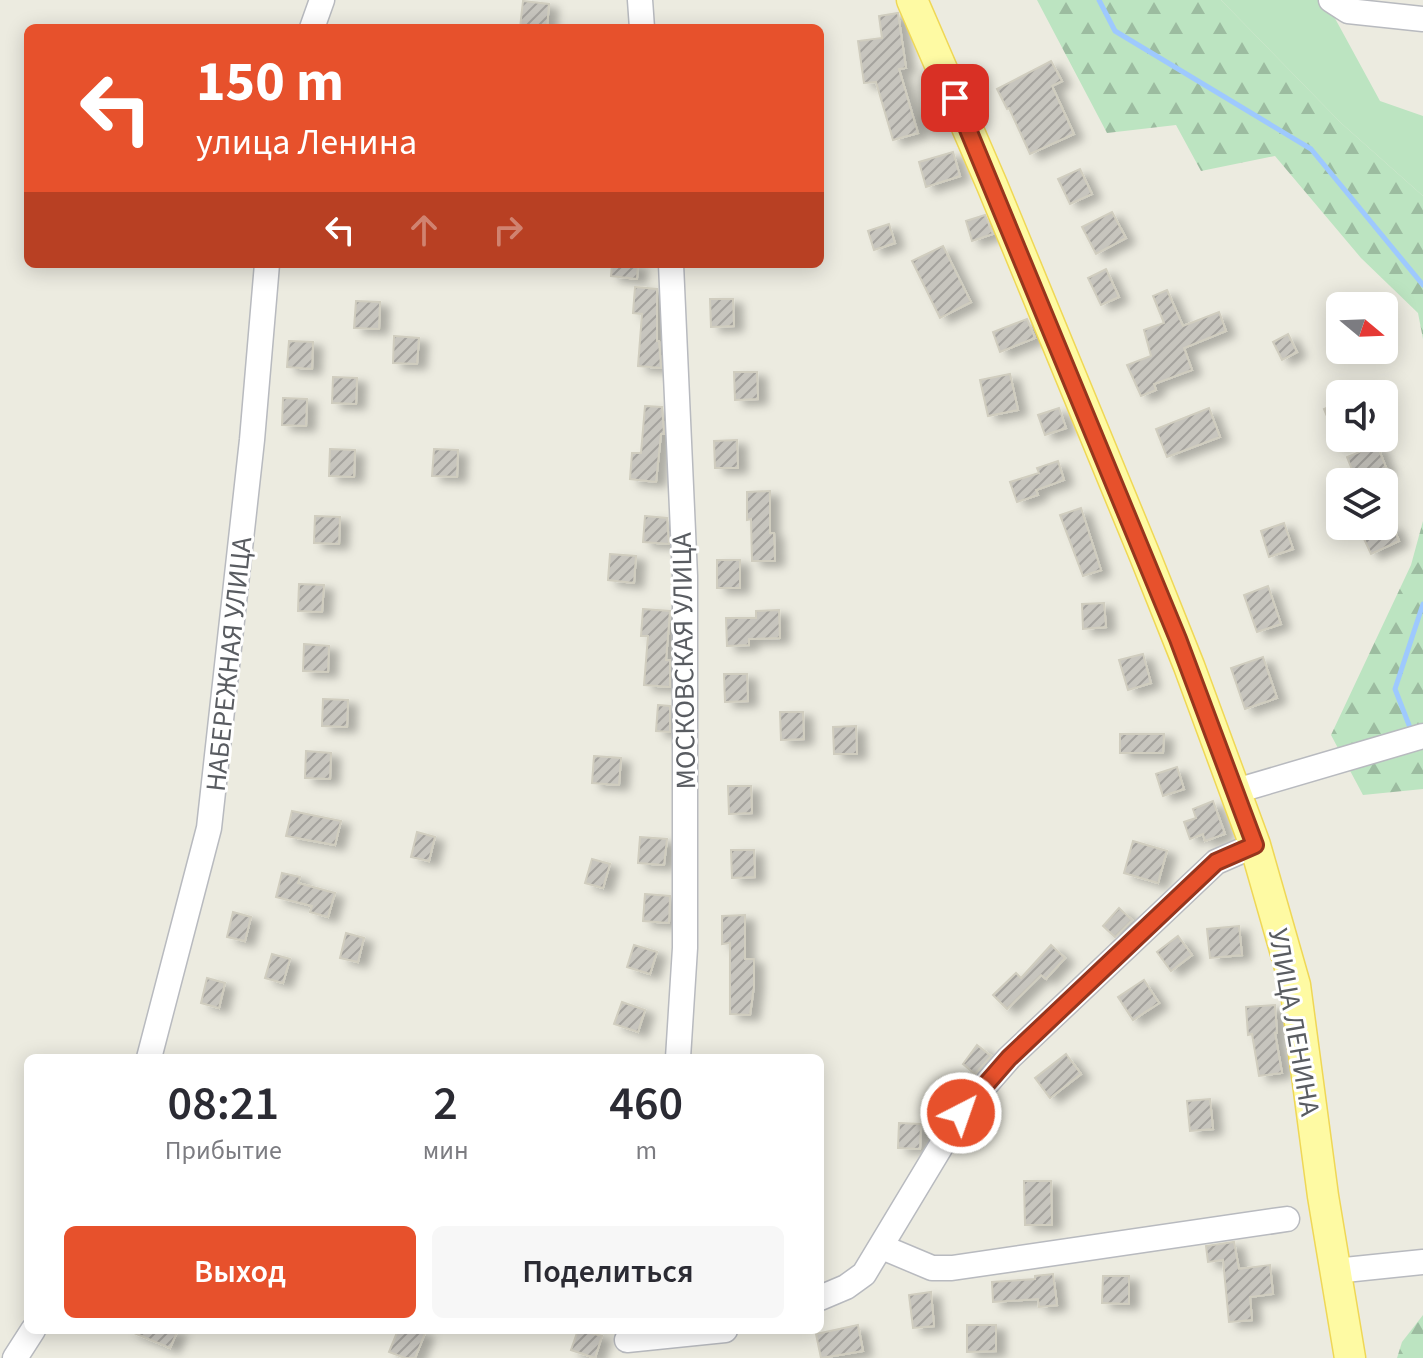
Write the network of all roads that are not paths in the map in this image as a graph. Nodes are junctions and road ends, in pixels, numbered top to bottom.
1 (322, 0) edge
2 (640, 0) edge
3 (912, 0) edge
4 (1331, 0) edge
5 (1423, 19) edge
6 (313, 24) edge
7 (642, 24) edge
8 (267, 268) edge
9 (671, 268) edge
10 (1423, 736) edge
11 (1236, 791) junction
12 (1255, 845) junction
13 (150, 1054) edge
14 (678, 1054) edge
15 (1287, 1219) dead end
16 (882, 1247) junction
17 (1423, 1262) edge
18 (1335, 1271) junction
19 (824, 1296) edge
20 (30, 1334) edge
21 (695, 1334) edge
22 (626, 1343) edge
23 (1349, 1351) edge
24 (15, 1358) edge

1 - 6 street
2 - 7 street
3 - 11 main road, УЛИЦА ЛЕНИНА
4 - 5 street
8 - 13 street, НАБЕРЕЖНАЯ УЛИЦА
9 - 14 street, МОСКОВСКАЯ УЛИЦА
10 - 11 street
11 - 12 main road, УЛИЦА ЛЕНИНА
12 - 16 street
12 - 18 main road, УЛИЦА ЛЕНИНА
15 - 16 street
16 - 19 street
17 - 18 street
18 - 23 main road, УЛИЦА ЛЕНИНА
20 - 24 street
21 - 22 street

